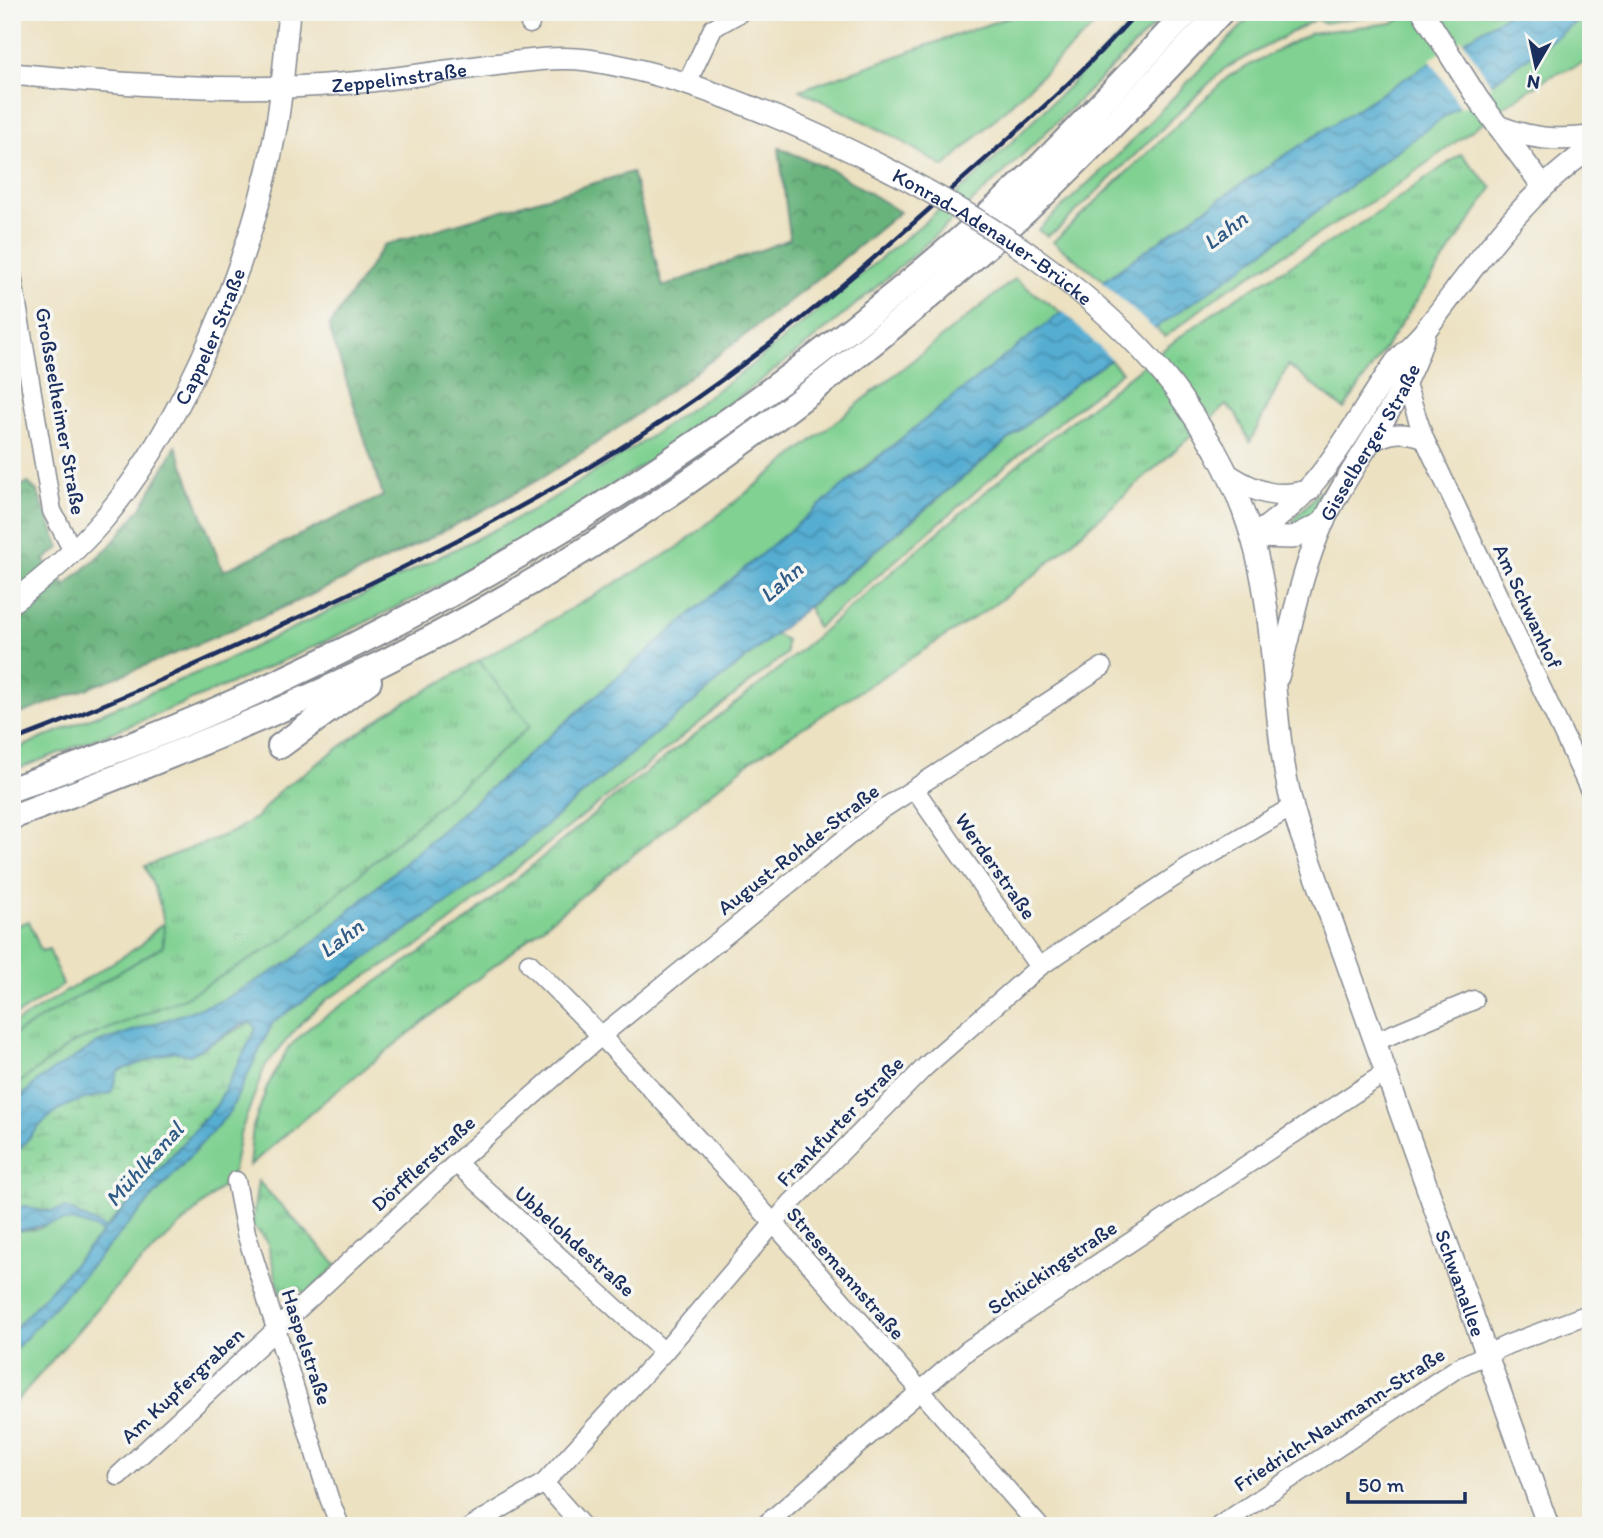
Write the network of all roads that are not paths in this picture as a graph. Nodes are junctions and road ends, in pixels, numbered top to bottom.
1 (289, 12) edge
2 (741, 12) edge
3 (1188, 12) edge
4 (1221, 12) edge
5 (1423, 12) edge
6 (12, 74) edge
7 (686, 85) junction
8 (281, 87) junction
9 (1496, 125) junction
10 (1591, 137) edge
11 (1591, 148) edge
12 (1542, 185) junction
13 (12, 275) edge
14 (17, 326) edge
15 (1425, 331) junction
16 (1406, 384) junction
17 (1424, 438) junction
18 (1370, 443) junction
19 (1230, 476) junction
20 (1310, 490) junction
21 (1324, 522) junction
22 (1252, 537) junction
23 (73, 551) junction
24 (12, 602) edge
25 (426, 639) junction
26 (1102, 667) dead end
27 (1274, 691) junction
28 (280, 746) dead end
29 (12, 789) edge
30 (915, 790) junction
31 (1591, 793) edge
32 (1292, 807) junction
33 (12, 817) edge
34 (529, 962) dead end
35 (1039, 967) junction
36 (1474, 1000) dead end
37 (602, 1035) junction
38 (1374, 1042) junction
39 (1385, 1073) junction
40 (456, 1163) junction
41 (236, 1181) dead end
42 (773, 1223) junction
43 (1591, 1313) edge
44 (278, 1327) junction
45 (664, 1352) junction
46 (1486, 1353) junction
47 (919, 1391) junction
48 (118, 1476) dead end
49 (544, 1483) junction
50 (1545, 1518) edge
51 (340, 1526) edge
52 (472, 1526) edge
53 (582, 1526) edge
54 (764, 1526) edge
55 (1039, 1526) edge
56 (1219, 1526) edge

1 - 8 main road, Cappeler Straße
2 - 7 street
3 - 29 highway
4 - 25 highway
5 - 9 main road
6 - 8 main road, Zeppelinstraße
7 - 8 main road, Zeppelinstraße
7 - 19 main road, Konrad-Adenauer-Brücke, bridge
8 - 23 main road, Cappeler Straße
9 - 10 main road
9 - 12 main road
11 - 12 main road, Gisselberger Straße
12 - 15 main road, Gisselberger Straße
13 - 14 street, Großseelheimer Straße
14 - 23 street, Großseelheimer Straße
15 - 16 main road, Gisselberger Straße
15 - 20 main road, Gisselberger Straße
16 - 17 street, Am Schwanhof
16 - 18 main road, Gisselberger Straße
17 - 18 street
17 - 31 street, Am Schwanhof
18 - 21 main road, Gisselberger Straße
19 - 20 main road
19 - 22 main road
20 - 22 main road, Gisselberger Straße
21 - 22 main road, Gisselberger Straße
21 - 27 main road
22 - 27 main road
23 - 24 main road, Cappeler Straße
25 - 28 highway
25 - 33 highway
26 - 30 street, August-Rohde-Straße
27 - 32 main road
30 - 35 street, Werderstraße
30 - 37 street, August-Rohde-Straße
32 - 35 street, Frankfurter Straße
32 - 38 main road, Schwanallee
34 - 37 street, Stresemannstraße
35 - 42 street, Frankfurter Straße
36 - 38 street
37 - 40 street, Dörfflerstraße
37 - 42 street, Stresemannstraße
38 - 39 main road, Schwanallee
39 - 46 main road, Schwanallee
39 - 47 street, Schückingstraße
40 - 44 street, Dörfflerstraße
40 - 45 street, Ubbelohdestraße
41 - 44 street, Haspelstraße
42 - 45 street, Frankfurter Straße
42 - 47 street, Stresemannstraße
43 - 46 street
44 - 48 street, Am Kupfergraben
44 - 51 street, Haspelstraße
45 - 49 street, Frankfurter Straße
46 - 50 main road, Schwanallee
46 - 56 street, Friedrich-Naumann-Straße
47 - 54 street, Schückingstraße
47 - 55 street, Stresemannstraße
49 - 52 street, Frankfurter Straße
49 - 53 street

